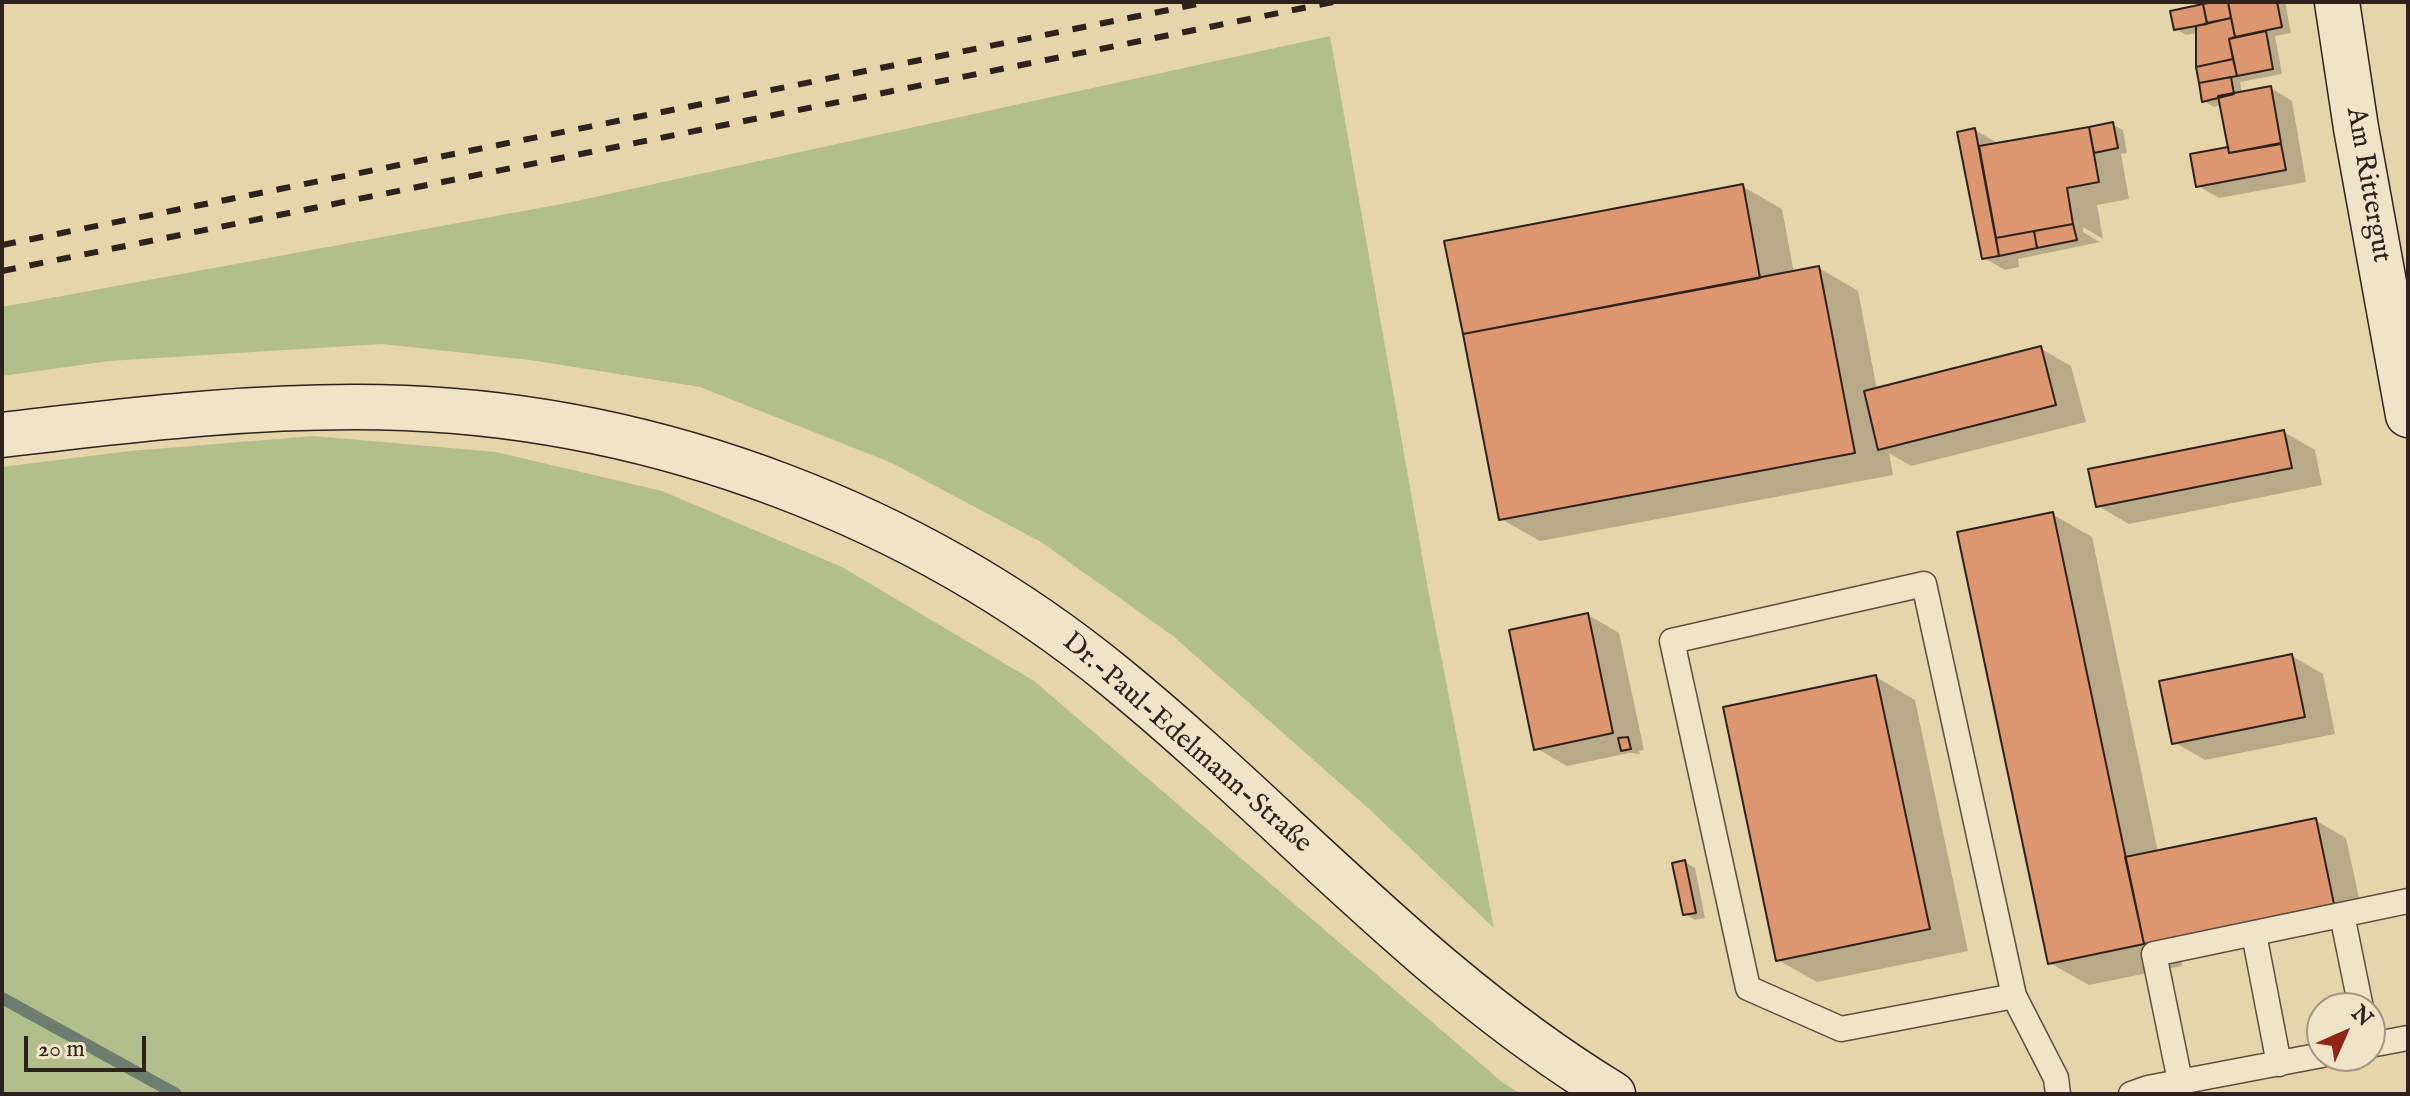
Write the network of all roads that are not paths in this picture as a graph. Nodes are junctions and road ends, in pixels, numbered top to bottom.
1 (2337, 2) edge
2 (2408, 415) edge
3 (2, 435) edge
4 (2408, 901) edge
5 (2342, 915) junction
6 (2254, 934) junction
7 (2358, 992) edge
8 (2014, 996) junction
9 (2408, 1038) edge
10 (2386, 1042) edge
11 (2306, 1058) edge
12 (2279, 1064) junction
13 (2180, 1081) junction
14 (1613, 1094) edge
15 (2058, 1094) edge
16 (2131, 1094) edge

1 - 2 street, Am Rittergut
3 - 14 street, Dr.-Paul-Edelmann-Straße
4 - 5 lane
5 - 6 lane
5 - 7 lane
6 - 12 lane
6 - 13 lane
8 - 8 lane
8 - 15 lane
9 - 10 lane
11 - 12 lane
12 - 13 lane
13 - 16 lane

